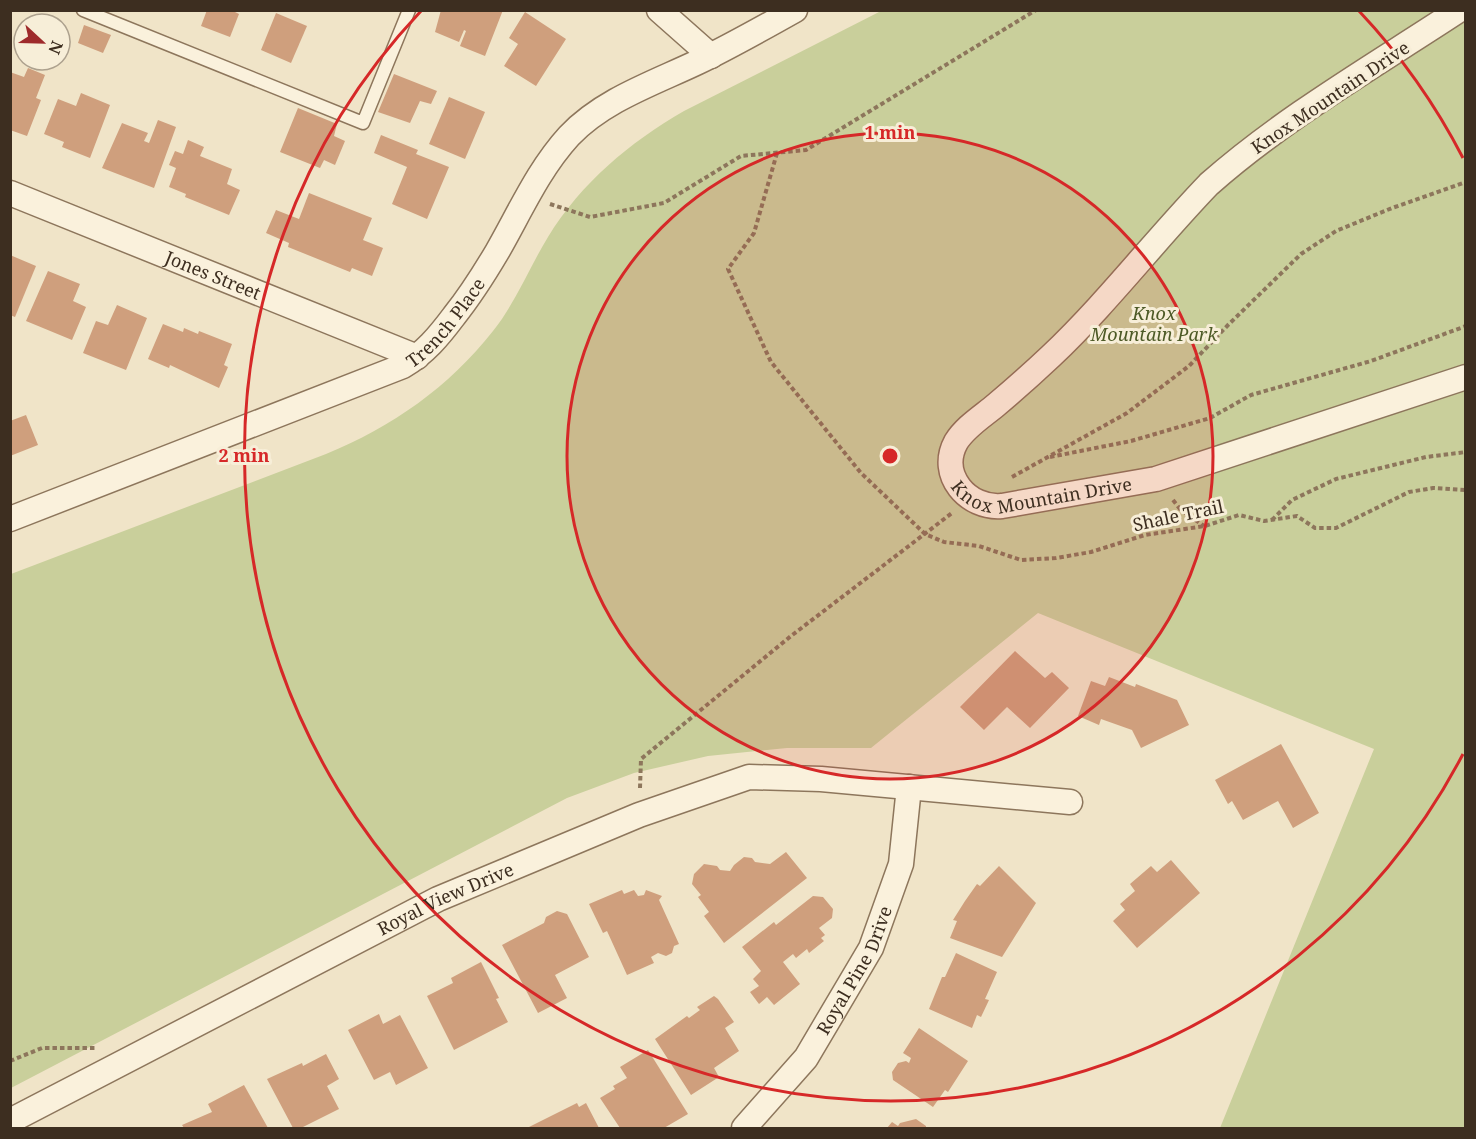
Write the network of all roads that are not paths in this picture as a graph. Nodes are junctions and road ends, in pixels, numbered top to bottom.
1 (83, 10) edge
2 (409, 10) edge
3 (659, 10) edge
4 (795, 10) edge
5 (1459, 10) edge
6 (711, 56) junction
7 (10, 193) edge
8 (417, 357) junction
9 (1466, 377) edge
10 (10, 519) edge
11 (909, 787) junction
12 (1070, 802) dead end
13 (10, 1121) edge
14 (744, 1128) edge

1 - 2 lane
3 - 6 street
4 - 6 street, Trench Place
5 - 9 street, Knox Mountain Drive
6 - 8 street, Trench Place
7 - 8 street, Jones Street
8 - 10 street, Trench Place
11 - 12 street, Royal View Drive
11 - 13 street, Royal View Drive
11 - 14 street, Royal Pine Drive

